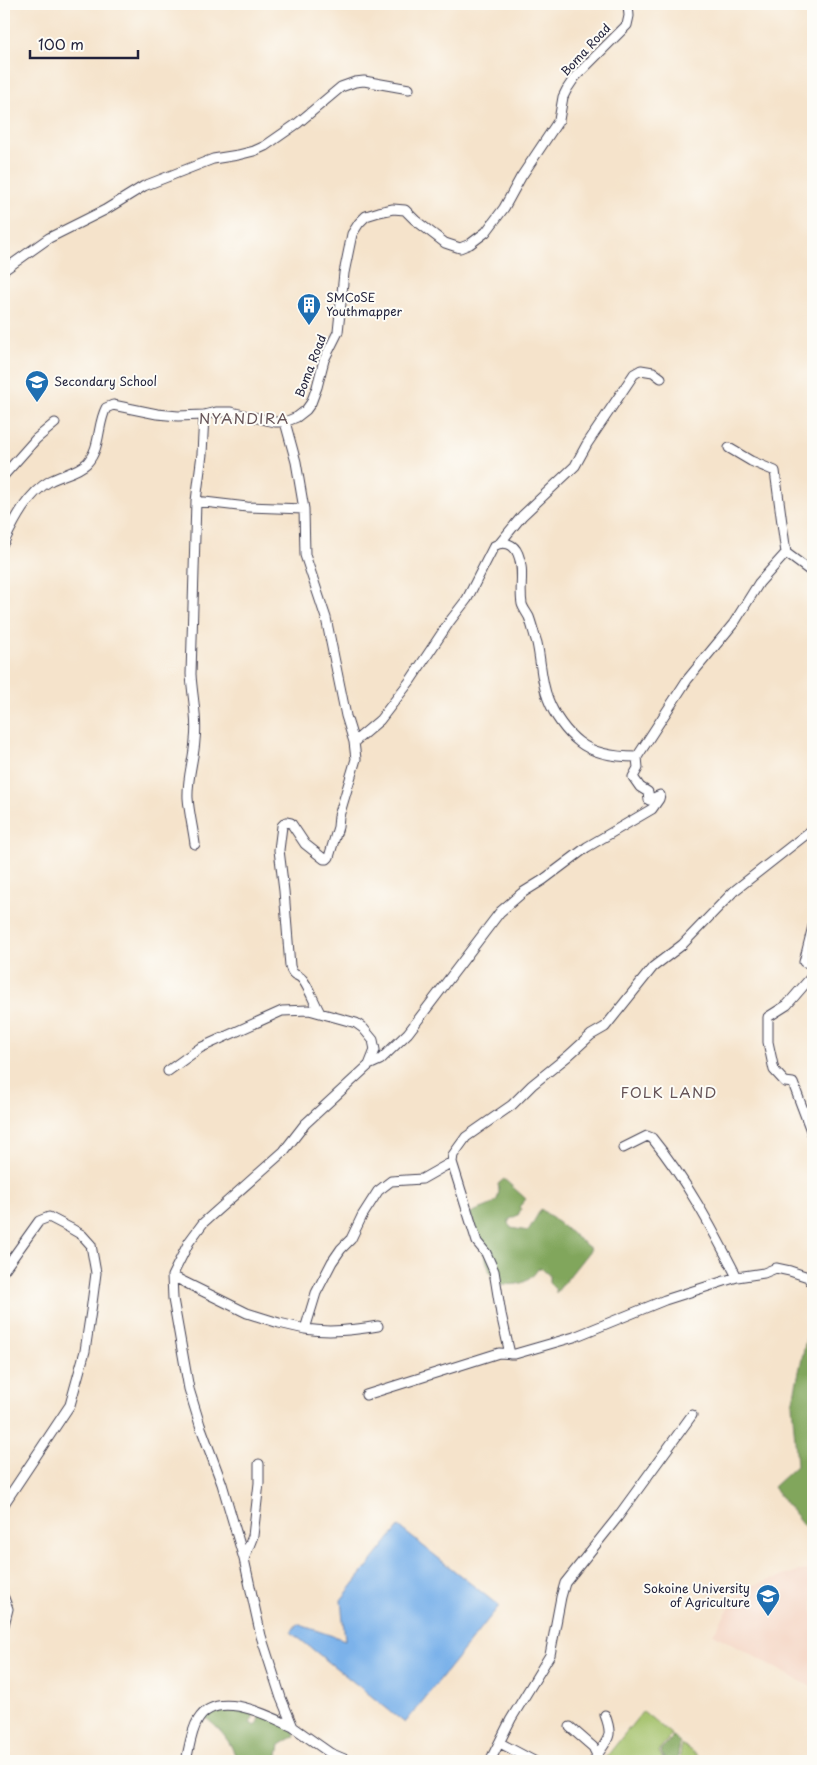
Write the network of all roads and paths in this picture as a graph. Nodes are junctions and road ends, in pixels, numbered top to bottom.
1 (628, 4) edge
2 (409, 89) dead end
3 (4, 270) edge
4 (661, 378) dead end
5 (204, 415) junction
6 (285, 422) junction
7 (55, 423) dead end
8 (729, 448) dead end
9 (5, 473) edge
10 (196, 501) junction
11 (304, 509) junction
12 (4, 542) edge
13 (500, 543) junction
14 (786, 552) junction
15 (813, 573) edge
16 (354, 742) junction
17 (637, 757) junction
18 (813, 829) edge
19 (196, 844) dead end
20 (813, 926) edge
21 (813, 963) edge
22 (813, 975) edge
23 (320, 1013) junction
24 (369, 1065) junction
25 (168, 1070) dead end
26 (813, 1136) edge
27 (623, 1148) dead end
28 (452, 1162) junction
29 (4, 1270) edge
30 (172, 1276) junction
31 (737, 1277) junction
32 (813, 1285) edge
33 (378, 1326) dead end
34 (305, 1328) junction
35 (510, 1354) junction
36 (366, 1395) dead end
37 (692, 1415) dead end
38 (259, 1464) dead end
39 (4, 1504) edge
40 (244, 1559) junction
41 (4, 1598) edge
42 (4, 1625) edge
43 (605, 1715) dead end
44 (294, 1727) junction
45 (570, 1727) dead end
46 (500, 1743) junction
47 (596, 1758) edge
48 (186, 1761) edge
49 (349, 1761) edge
50 (490, 1761) edge
51 (534, 1761) edge

1 - 6 street, Boma Road
2 - 3 street
4 - 13 street
5 - 6 street
5 - 10 street
5 - 12 street
6 - 11 street
7 - 9 street
8 - 14 street
10 - 11 street
10 - 19 street
11 - 16 street
13 - 16 street
13 - 17 street
14 - 15 street
14 - 17 street
16 - 23 street
17 - 24 street
18 - 28 street
20 - 21 street
22 - 26 street
23 - 24 street
23 - 25 street
24 - 30 street
27 - 31 street
28 - 34 street
28 - 35 street
29 - 39 street
30 - 34 street
30 - 40 street
31 - 32 street
31 - 35 street
33 - 34 street
35 - 36 street
37 - 46 street
38 - 40 street
40 - 44 street
41 - 42 street
43 - 47 street
44 - 48 street
44 - 49 street
45 - 47 street
46 - 50 street
46 - 51 street

